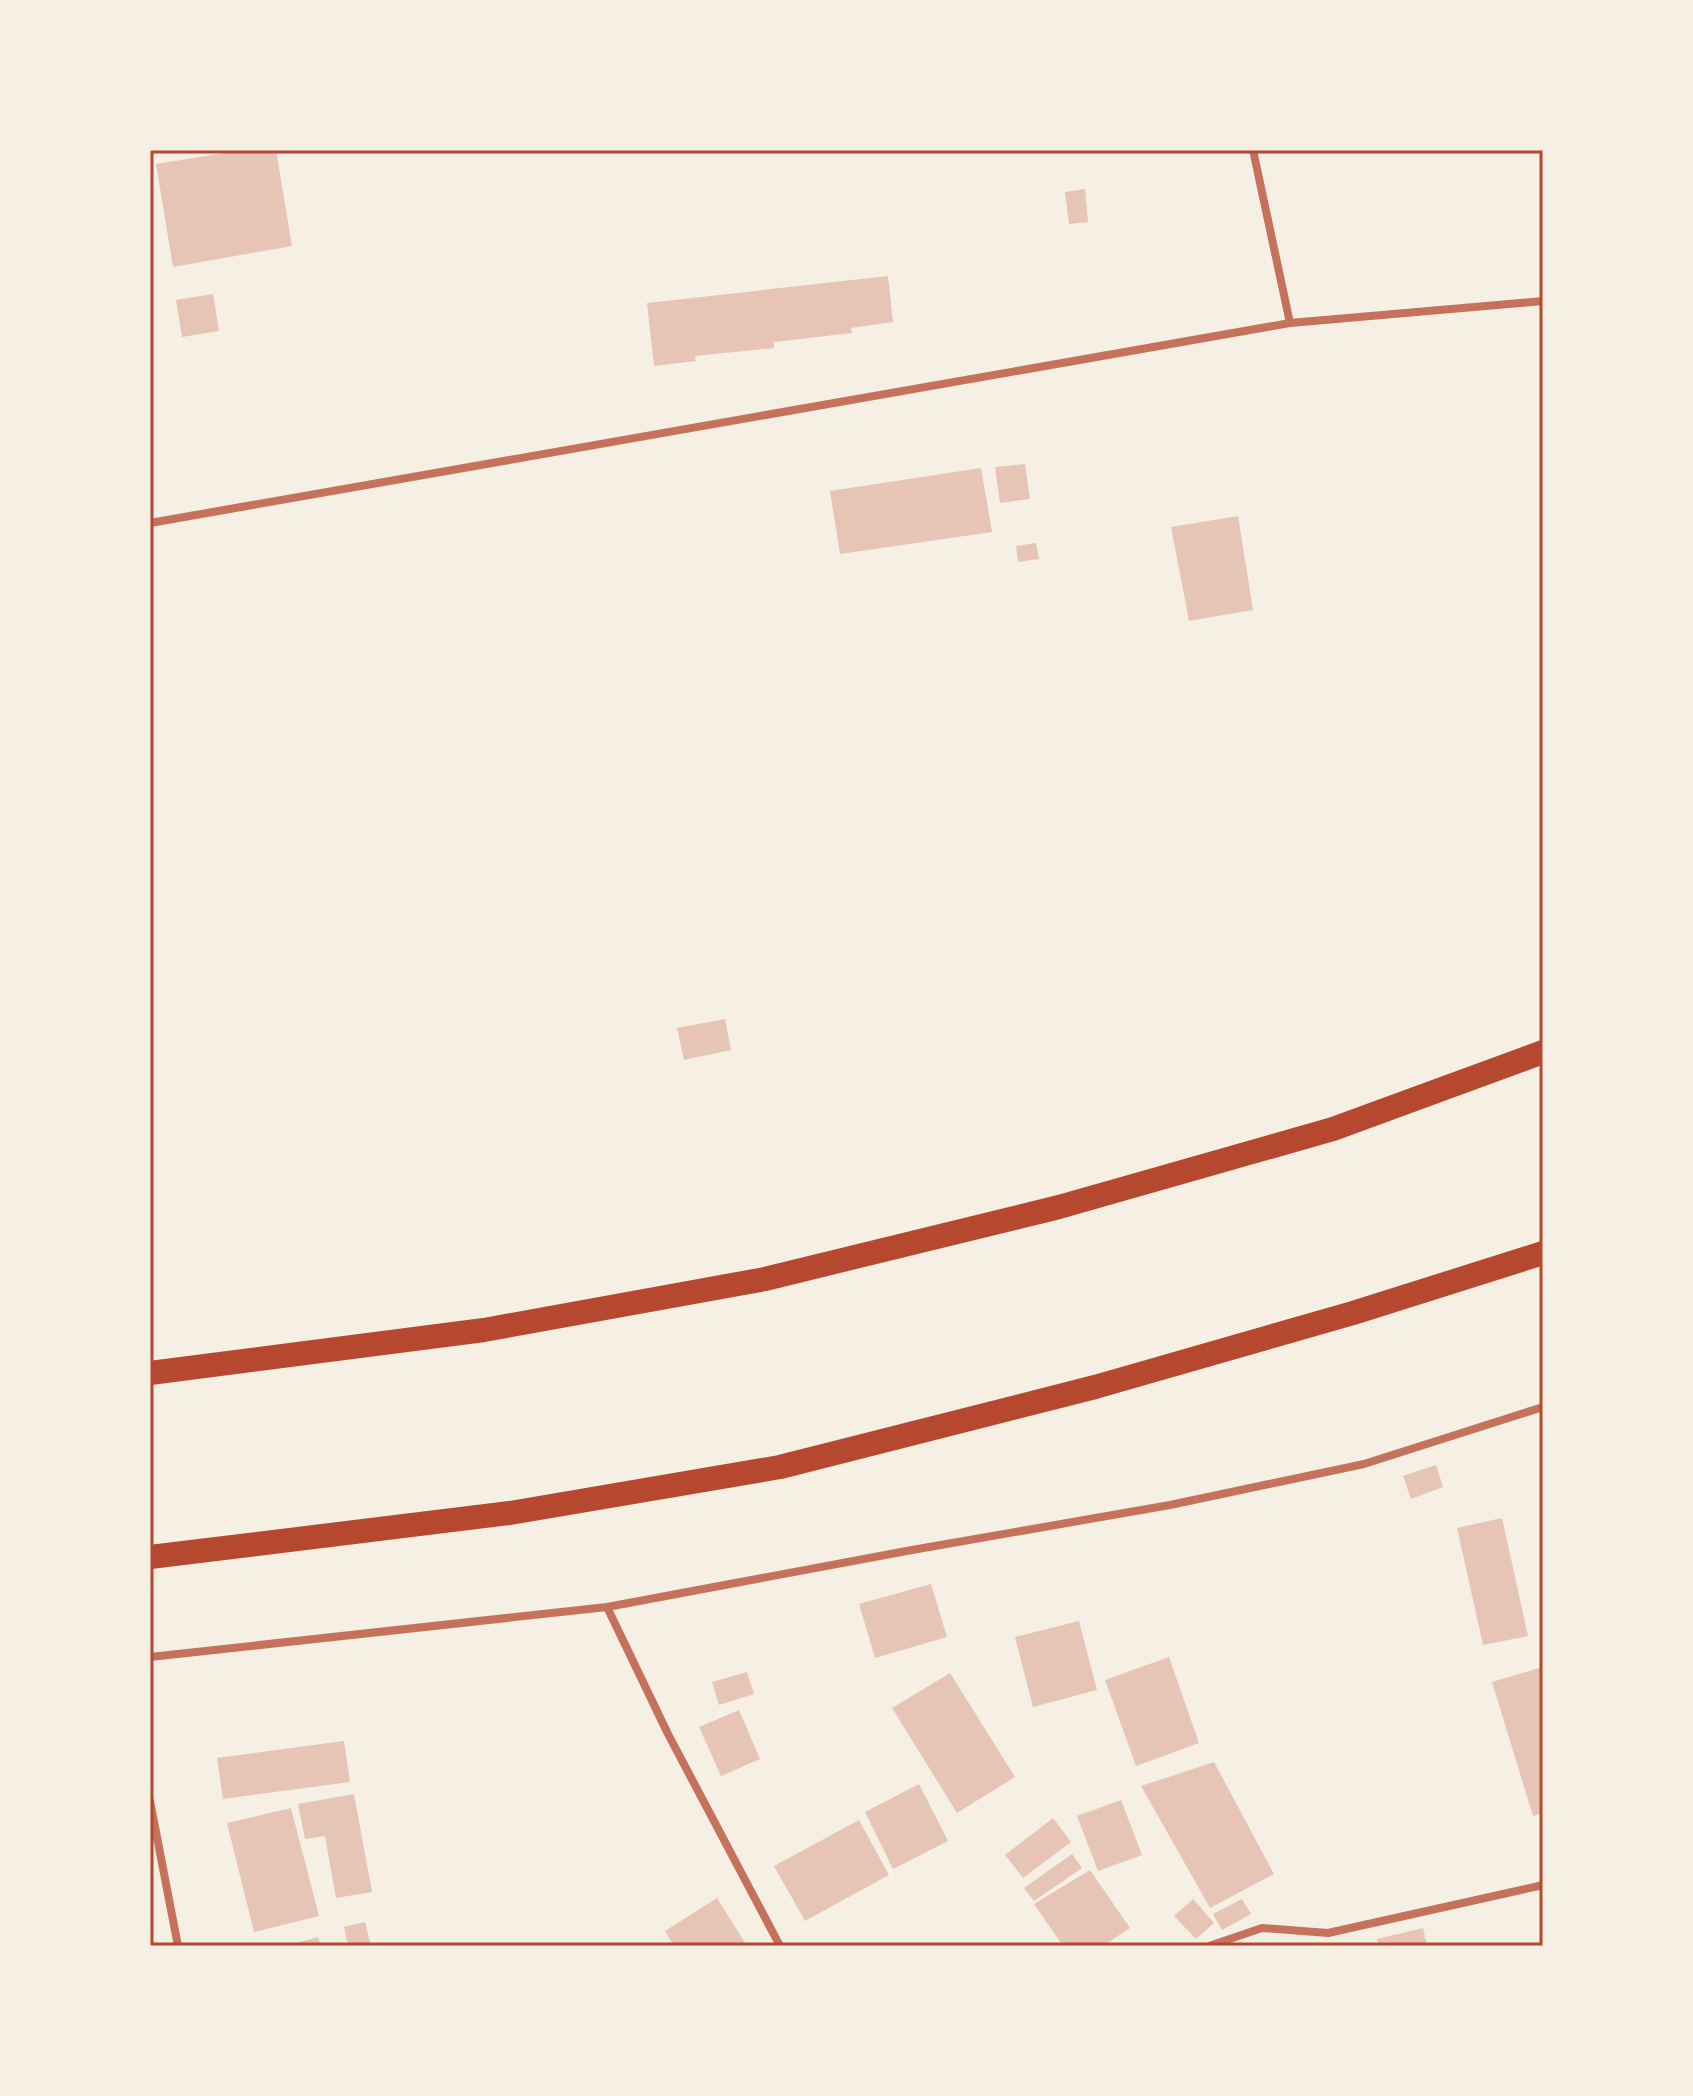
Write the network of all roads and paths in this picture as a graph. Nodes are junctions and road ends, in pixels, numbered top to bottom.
1 (1253, 150) edge
2 (1543, 301) edge
3 (1290, 323) junction
4 (150, 523) edge
5 (1543, 1052) edge
6 (1543, 1253) edge
7 (150, 1373) edge
8 (1543, 1407) edge
9 (150, 1557) edge
10 (607, 1607) junction
11 (150, 1657) edge
12 (150, 1801) edge
13 (1543, 1885) edge
14 (178, 1946) edge
15 (780, 1946) edge
16 (1209, 1946) edge

1 - 3 street
2 - 3 street
3 - 4 street
5 - 7 highway
6 - 9 highway
8 - 10 street
10 - 11 street
10 - 15 street
12 - 14 street
13 - 16 street

